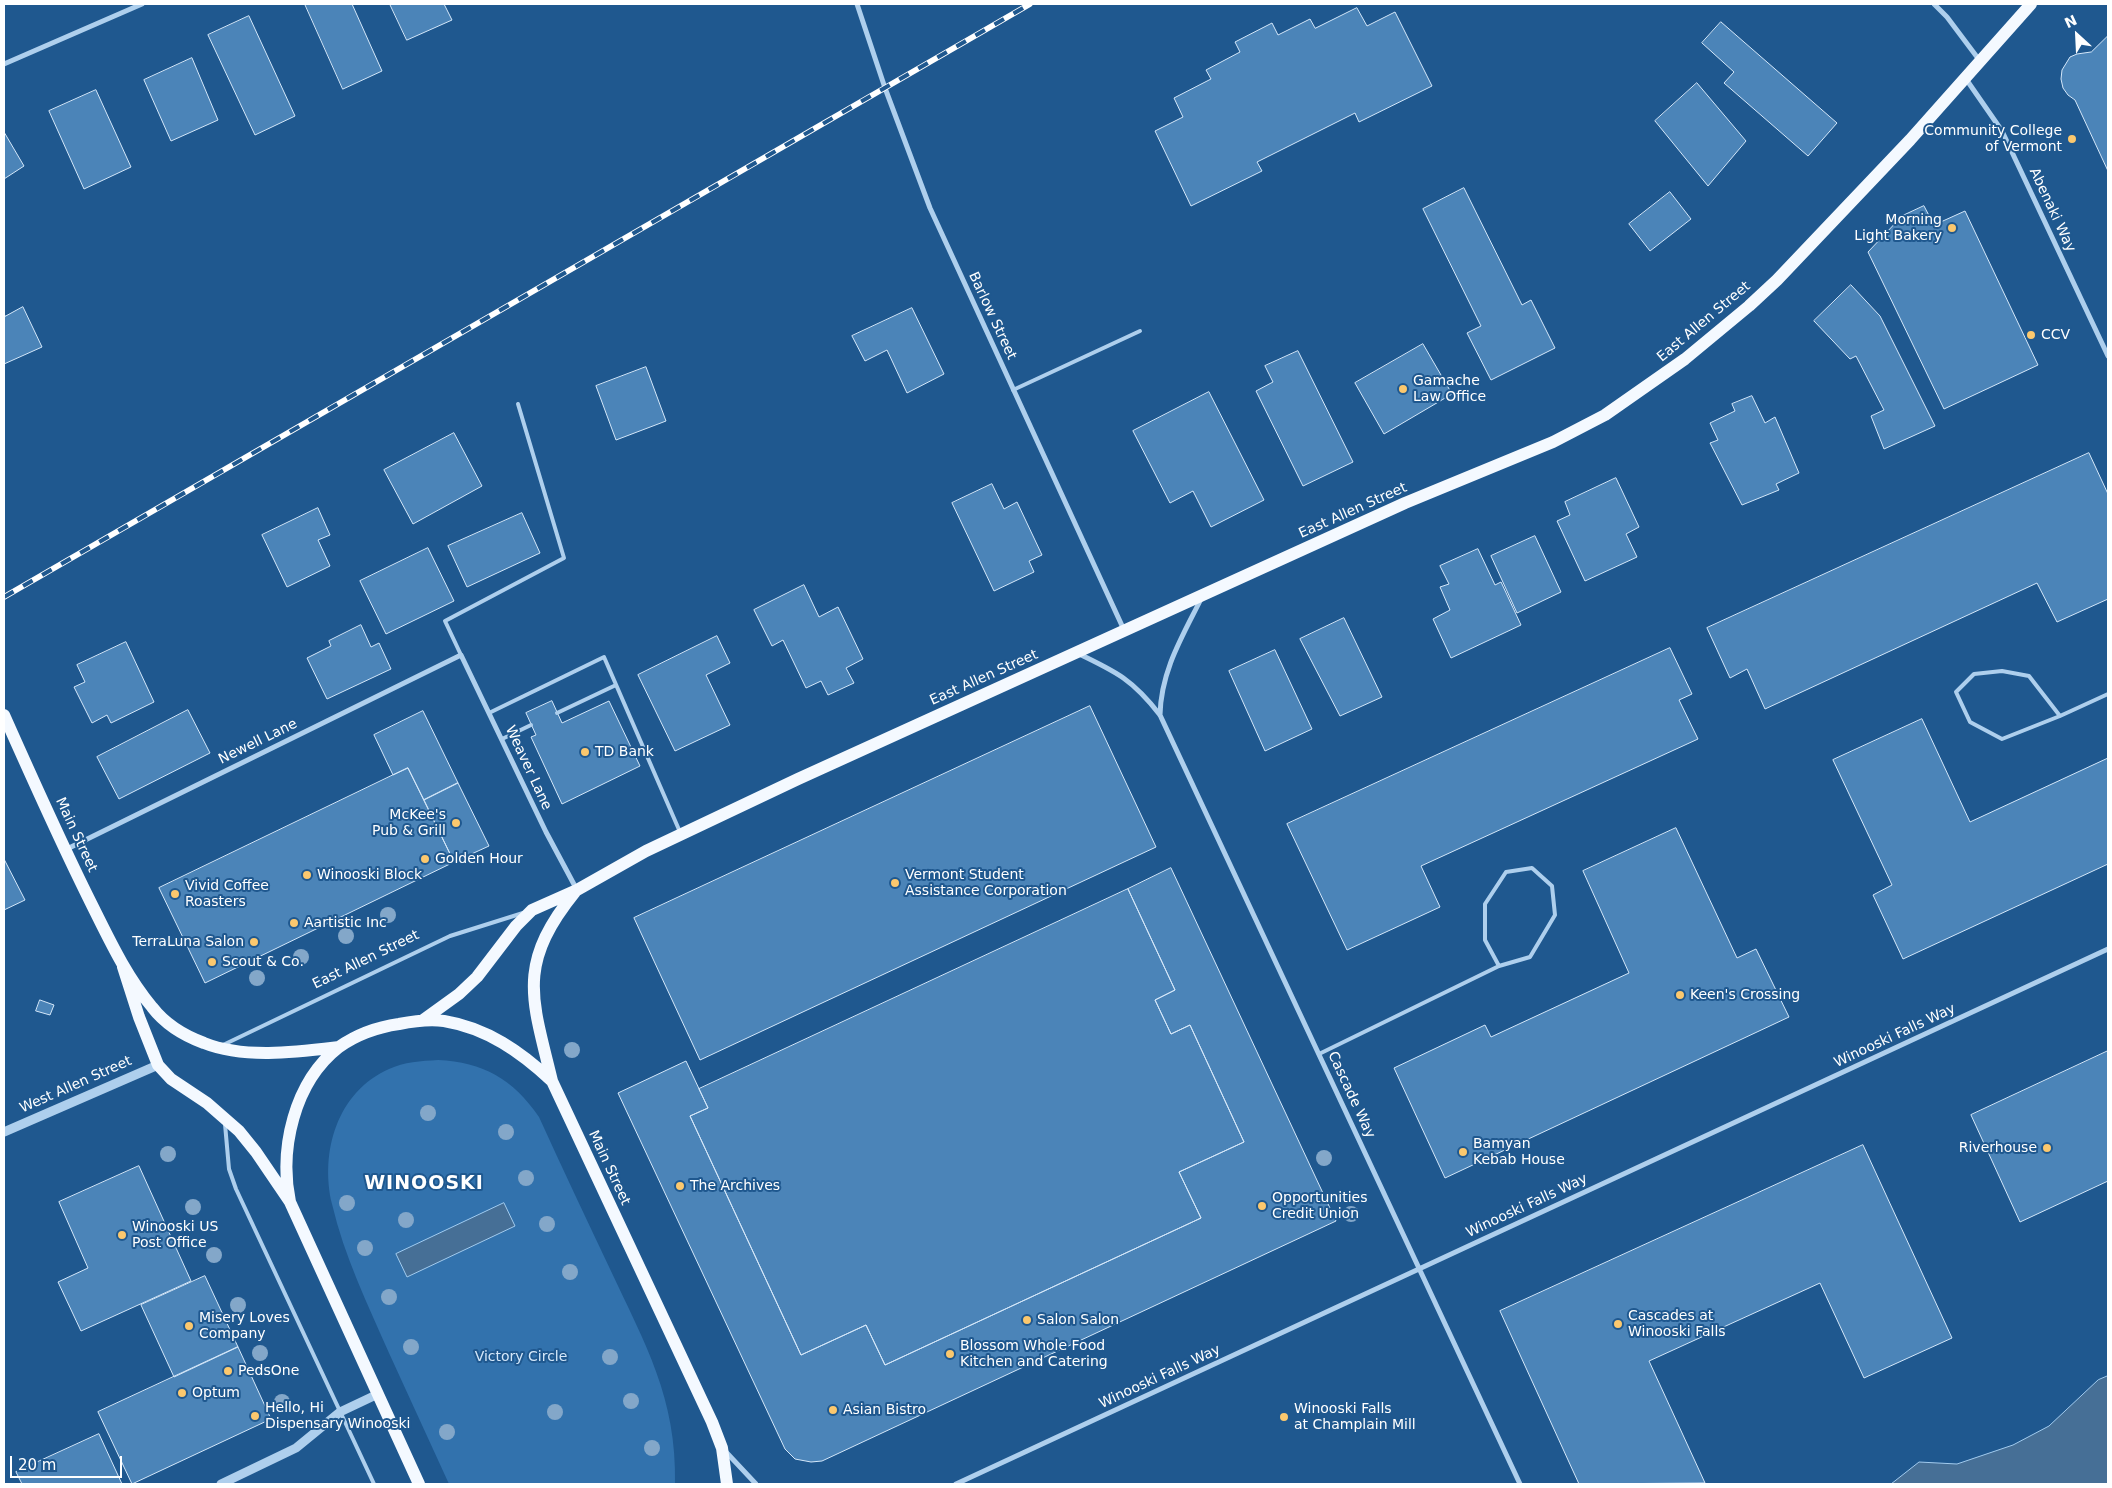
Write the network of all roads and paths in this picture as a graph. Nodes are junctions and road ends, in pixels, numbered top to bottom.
1 (142, 4) edge
2 (857, 4) edge
3 (1934, 4) edge
4 (2031, 4) edge
5 (1981, 62) junction
6 (4, 64) edge
7 (1966, 78) junction
8 (1140, 331) dead end
9 (2108, 356) edge
10 (1013, 390) junction
11 (518, 404) dead end
12 (1203, 595) junction
13 (1124, 631) junction
14 (1076, 653) junction
15 (461, 655) junction
16 (616, 685) junction
17 (2108, 694) edge
18 (489, 713) junction
19 (557, 713) dead end
20 (4, 715) edge
21 (1160, 715) junction
22 (2060, 716) junction
23 (531, 725) dead end
24 (502, 739) junction
25 (680, 834) junction
26 (66, 850) junction
27 (577, 890) junction
28 (532, 910) junction
29 (2108, 949) edge
30 (1500, 966) junction
31 (123, 967) junction
32 (423, 1020) junction
33 (218, 1047) junction
34 (339, 1047) junction
35 (1319, 1054) junction
36 (158, 1065) junction
37 (552, 1081) junction
38 (224, 1117) junction
39 (4, 1132) edge
40 (290, 1202) junction
41 (1420, 1268) junction
42 (378, 1394) junction
43 (340, 1412) junction
44 (722, 1448) junction
45 (221, 1484) edge
46 (374, 1484) edge
47 (419, 1484) edge
48 (727, 1484) edge
49 (756, 1484) edge
50 (956, 1484) edge
51 (1520, 1484) edge

1 - 6 street
2 - 10 street, Barlow Street
3 - 5 street
4 - 5 main road, East Allen Street
5 - 7 main road, East Allen Street
7 - 9 street, Abenaki Way
7 - 12 main road, East Allen Street
8 - 10 lane
10 - 13 street, Barlow Street
11 - 15 lane
12 - 13 main road, East Allen Street
12 - 21 street
13 - 14 main road, East Allen Street
14 - 21 street, Cascade Way
14 - 25 main road, East Allen Street
15 - 18 street, Weaver Lane
15 - 26 street, Newell Lane
16 - 18 lane
16 - 19 lane
16 - 25 lane
17 - 22 lane
18 - 24 street, Weaver Lane
20 - 26 main road, Main Street
21 - 35 street, Cascade Way
22 - 22 lane
23 - 24 lane
24 - 27 street, Weaver Lane
25 - 27 main road, East Allen Street
26 - 31 main road, Main Street
27 - 28 main road, East Allen Street
27 - 37 main road, East Allen Street
28 - 32 main road, East Allen Street
28 - 33 lane, East Allen Street
29 - 41 street, Winooski Falls Way
30 - 30 lane
30 - 35 lane
31 - 33 main road, Main Street
31 - 36 main road, Main Street
32 - 34 main road, Main Street
32 - 37 main road, Main Street
33 - 34 main road, Main Street
34 - 40 main road, Main Street
35 - 41 street, Cascade Way
36 - 38 main road, Main Street
36 - 39 street, West Allen Street
37 - 44 main road, Main Street
38 - 40 main road, Main Street
38 - 43 lane
40 - 42 main road, Main Street
41 - 50 street, Winooski Falls Way
41 - 51 street, Cascade Way
42 - 43 street
42 - 47 main road, Main Street
43 - 45 street
43 - 46 lane
44 - 48 main road, Main Street
44 - 49 street

